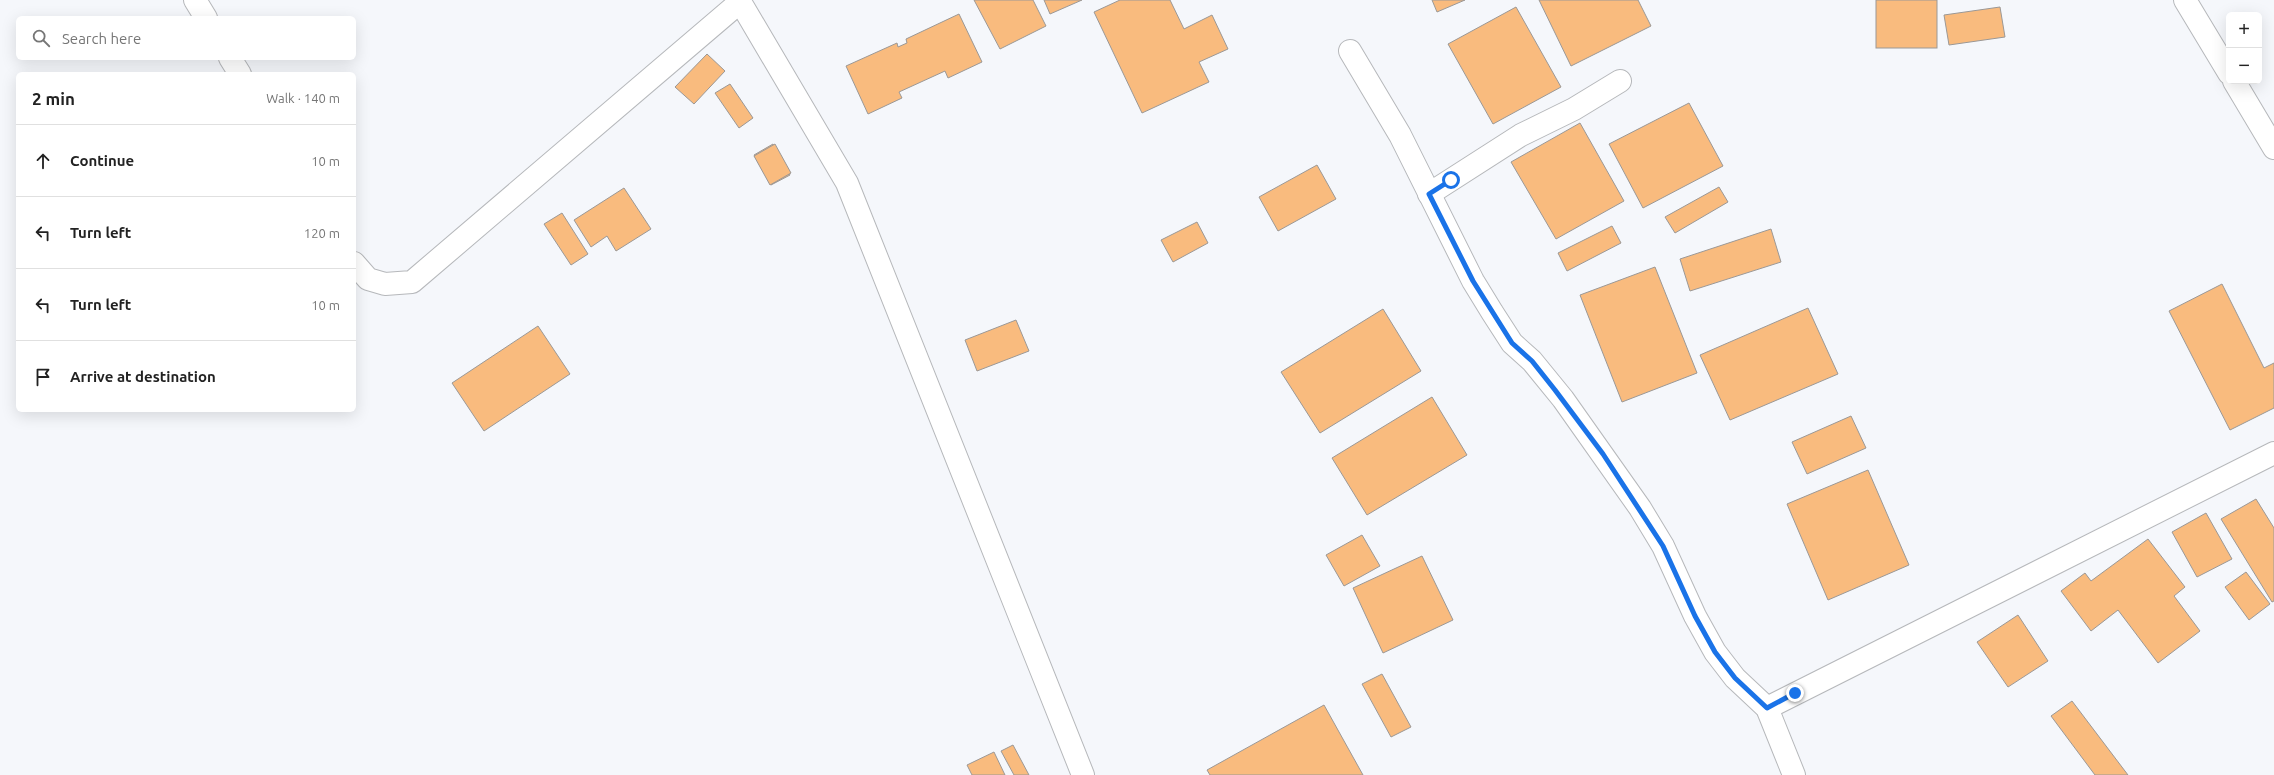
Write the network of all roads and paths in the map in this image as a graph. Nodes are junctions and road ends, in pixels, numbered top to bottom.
1 (195, 0) edge
2 (739, 1) edge
3 (2191, 2) edge
4 (205, 16) edge
5 (1350, 51) dead end
6 (231, 60) edge
7 (2226, 67) edge
8 (239, 72) edge
9 (1620, 81) dead end
10 (2236, 84) edge
11 (2274, 148) edge
12 (1429, 194) junction
13 (356, 265) edge
14 (2274, 453) edge
15 (1767, 708) junction
16 (1083, 775) edge
17 (1794, 775) edge

1 - 4 street
2 - 13 street
2 - 16 street
3 - 7 street
5 - 12 street
6 - 8 street
9 - 12 street
10 - 11 street
12 - 15 street
14 - 15 street
15 - 17 street

